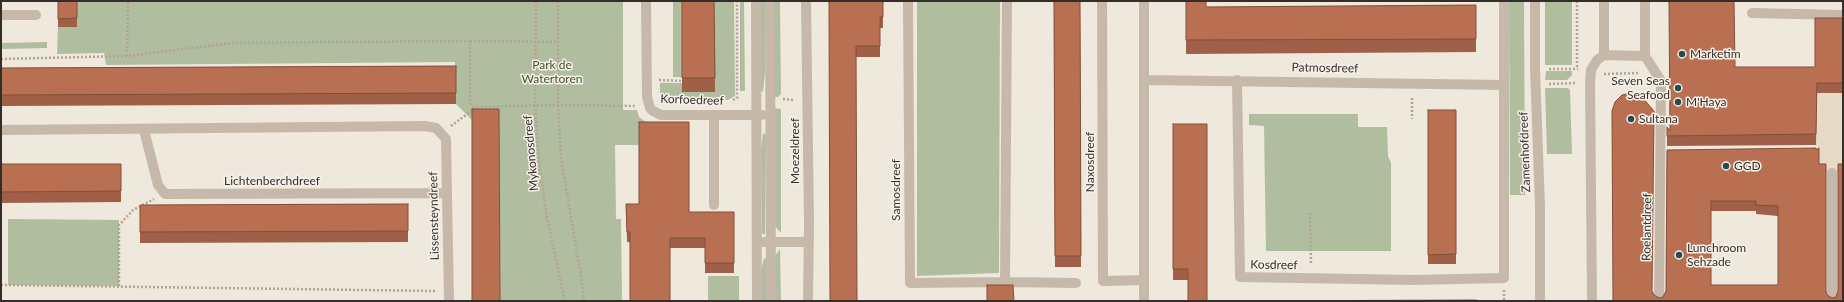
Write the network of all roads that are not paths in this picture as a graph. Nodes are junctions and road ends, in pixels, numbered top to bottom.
1 (646, 1) edge
2 (756, 1) edge
3 (770, 1) edge
4 (806, 1) edge
5 (908, 1) edge
6 (1007, 1) edge
7 (1102, 1) edge
8 (1144, 1) edge
9 (1504, 1) edge
10 (1535, 1) edge
11 (1604, 1) edge
12 (1644, 1) edge
13 (1752, 14) dead end
14 (1, 15) edge
15 (36, 15) dead end
16 (1843, 15) edge
17 (1604, 55) junction
18 (1645, 56) junction
19 (1145, 80) junction
20 (1237, 80) junction
21 (1504, 85) junction
22 (770, 114) junction
23 (714, 115) junction
24 (751, 115) junction
25 (1, 130) edge
26 (144, 130) junction
27 (1832, 173) dead end
28 (447, 193) junction
29 (714, 205) dead end
30 (757, 242) junction
31 (770, 242) junction
32 (808, 242) junction
33 (1504, 278) joint
34 (1144, 280) junction
35 (1005, 282) junction
36 (1076, 284) dead end
37 (448, 296) edge
38 (757, 301) edge
39 (770, 301) edge
40 (808, 301) edge
41 (1144, 301) edge
42 (1540, 301) edge
43 (1592, 301) edge
44 (1659, 301) edge
45 (1832, 301) edge

1 - 23 street, Korfoedreef
2 - 24 street
3 - 22 street, Moezeldreef
4 - 32 street, Moezeldreef
5 - 35 street, Samosdreef
6 - 35 street
7 - 34 street, Naxosdreef
8 - 19 street
9 - 21 street, Zamenhofdreef
10 - 42 street, Zamenhofdreef
11 - 17 street
12 - 18 street
13 - 16 street
14 - 15 street
17 - 18 street
17 - 43 street
18 - 44 street, Roelantdreef
19 - 20 street, Patmosdreef
19 - 34 street
20 - 21 street, Patmosdreef
20 - 33 street, Kosdreef
21 - 33 street, Zamenhofdreef
22 - 24 street, Korfoedreef
22 - 31 street, Moezeldreef
23 - 24 street, Korfoedreef
23 - 29 street
24 - 30 street
25 - 26 street
26 - 28 street, Lichtenberchdreef
26 - 28 street, Lissensteyndreef
27 - 45 street
28 - 37 street, Lissensteyndreef
30 - 31 street
30 - 38 street
31 - 32 street
31 - 39 street, Moezeldreef
32 - 40 street, Moezeldreef
34 - 41 street
35 - 36 street, Samosdreef

